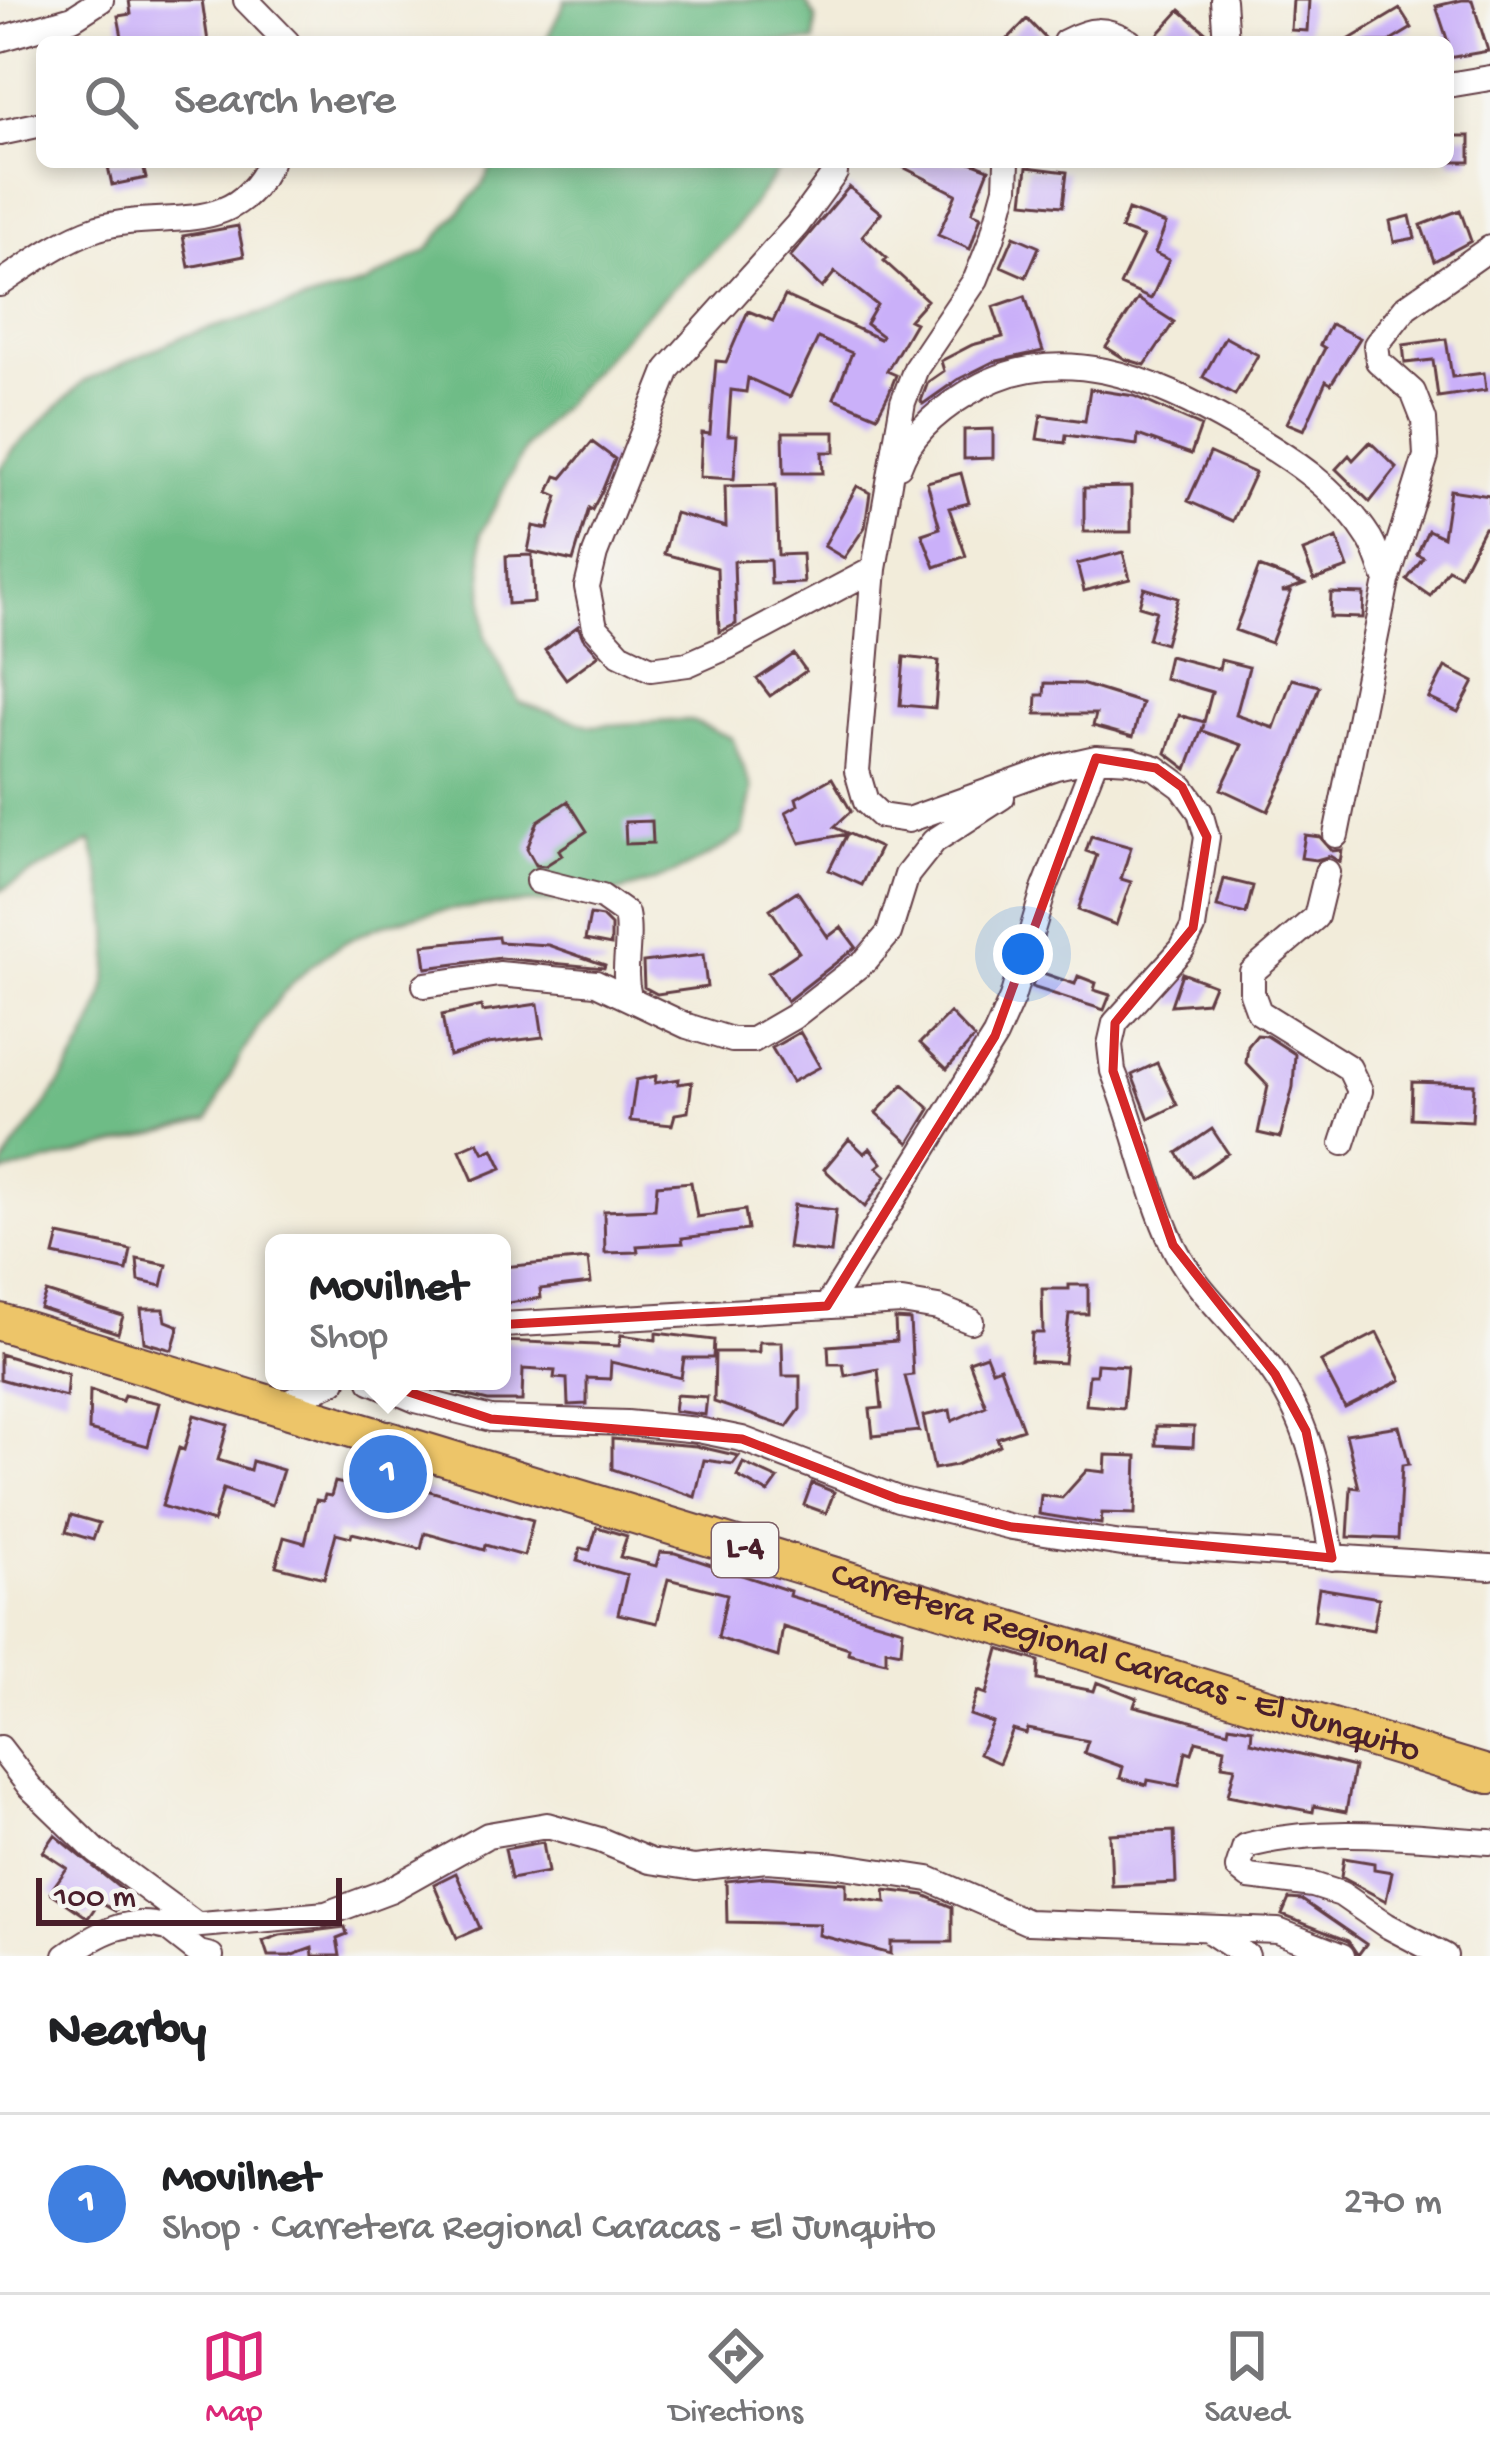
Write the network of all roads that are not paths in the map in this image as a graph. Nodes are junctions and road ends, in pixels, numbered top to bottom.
1 (100, 0) edge
2 (246, 0) edge
3 (1223, 0) edge
4 (281, 36) edge
5 (1076, 36) edge
6 (1120, 36) edge
7 (1226, 36) edge
8 (0, 39) edge
9 (1490, 78) edge
10 (1454, 84) edge
11 (36, 125) edge
12 (0, 133) edge
13 (266, 168) edge
14 (1007, 168) edge
15 (835, 173) dead end
16 (1490, 248) edge
17 (0, 284) edge
18 (886, 503) junction
19 (874, 568) junction
20 (1387, 581) junction
21 (1096, 758) junction
22 (1029, 779) junction
23 (1336, 835) dead end
24 (1327, 872) dead end
25 (538, 881) dead end
26 (425, 985) dead end
27 (629, 997) junction
28 (1343, 1143) dead end
29 (827, 1306) junction
30 (971, 1321) dead end
31 (0, 1322) edge
32 (511, 1324) edge
33 (315, 1390) edge
34 (392, 1390) edge
35 (276, 1408) junction
36 (1332, 1558) junction
37 (1490, 1568) edge
38 (0, 1748) edge
39 (1490, 1775) edge
40 (1490, 1842) edge
41 (195, 1924) junction
42 (167, 1928) junction
43 (1208, 1931) junction
44 (66, 1956) edge
45 (211, 1956) edge
46 (1247, 1956) edge
47 (1342, 1956) edge
48 (1445, 1956) edge

1 - 8 street
2 - 4 street
3 - 7 street
5 - 6 street
9 - 10 street
11 - 12 street
13 - 17 street
14 - 18 street
15 - 19 street
16 - 20 street
18 - 19 street
18 - 20 street
19 - 22 street
20 - 23 street
21 - 22 street
21 - 29 street
21 - 36 street
22 - 27 street
24 - 28 street
25 - 27 street
26 - 27 street
29 - 30 street
29 - 32 street
31 - 35 main road, Carretera Regional Caracas - El Junquito / L-4
33 - 35 street
34 - 36 street
35 - 39 main road, Carretera Regional Caracas - El Junquito / L-4
36 - 37 street
38 - 41 street
40 - 48 street
41 - 42 street
41 - 43 street
42 - 44 street
42 - 45 street
43 - 46 street
43 - 47 street

